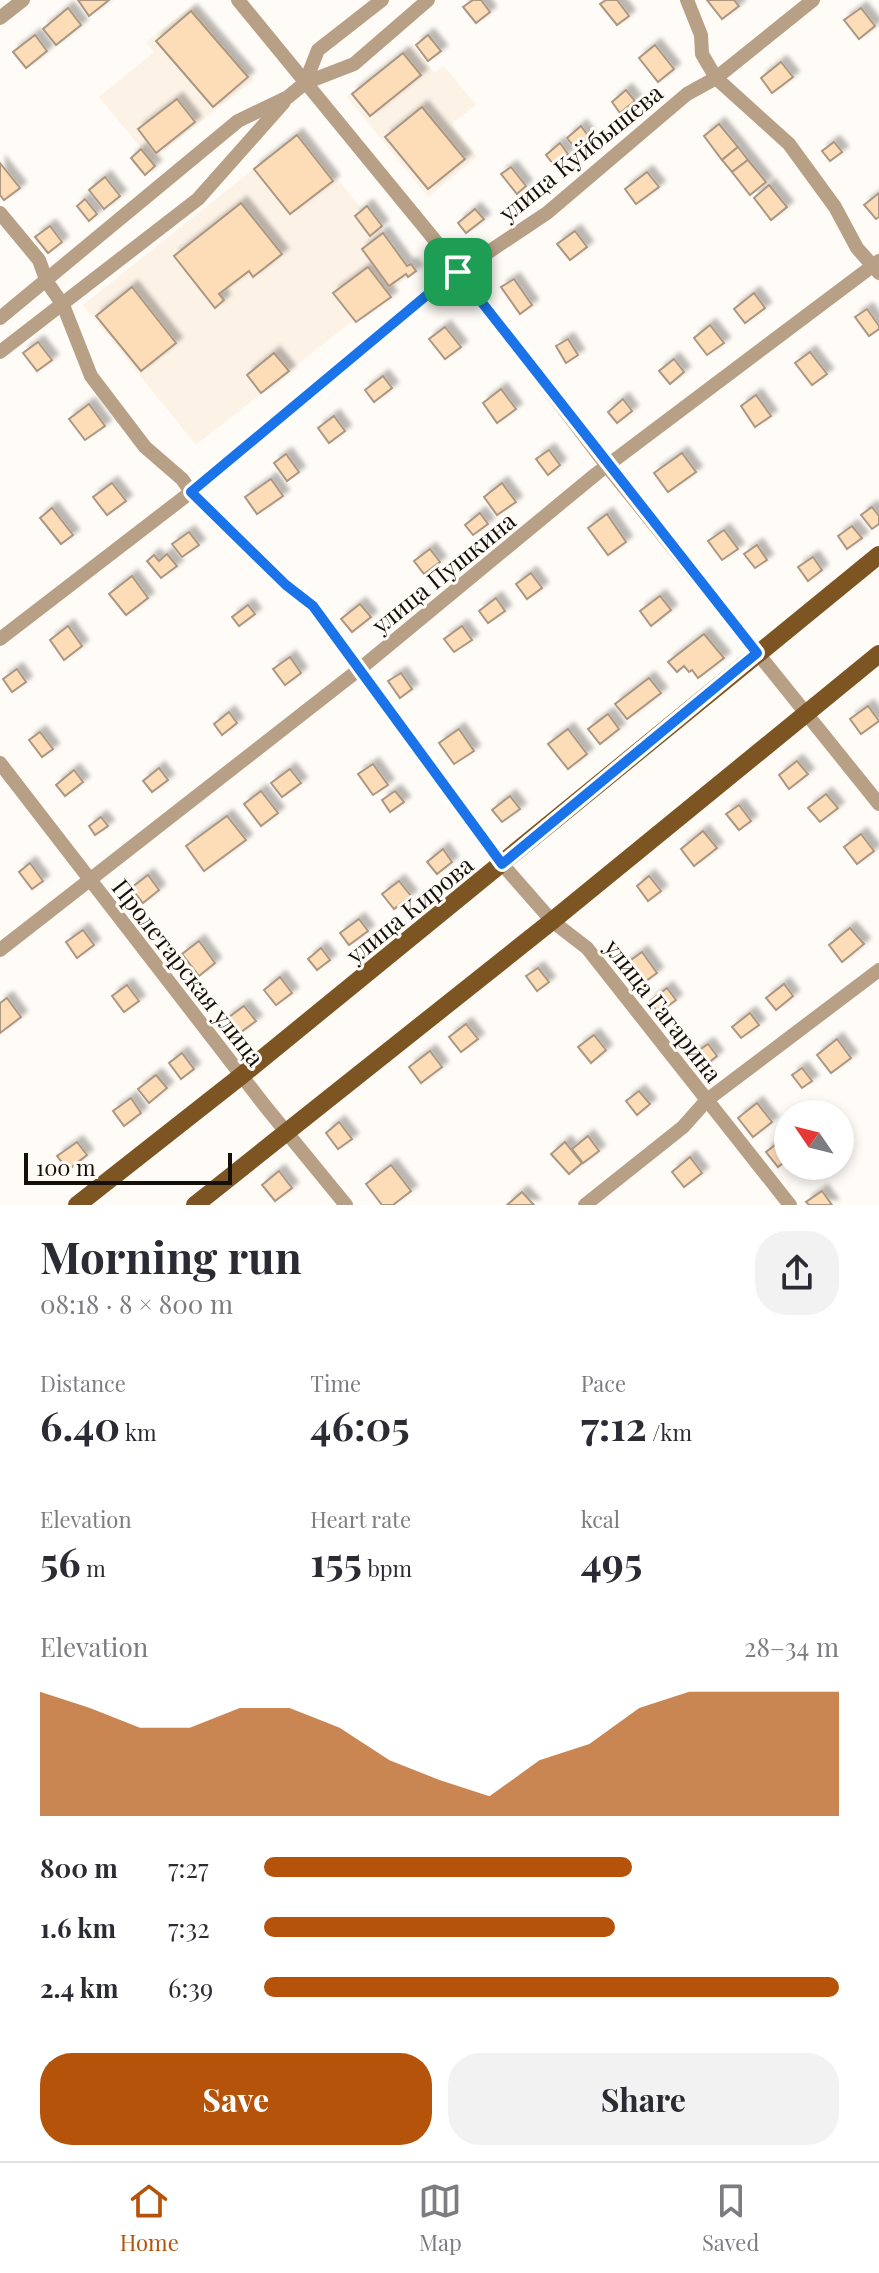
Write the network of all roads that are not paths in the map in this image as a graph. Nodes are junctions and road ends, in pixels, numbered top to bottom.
1 (23, 0) edge
2 (238, 0) edge
3 (382, 0) edge
4 (428, 0) edge
5 (687, 0) edge
6 (813, 0) edge
7 (0, 18) edge
8 (716, 78) junction
9 (305, 83) junction
10 (288, 97) junction
11 (0, 213) edge
12 (877, 267) edge
13 (458, 272) junction
14 (47, 282) junction
15 (63, 305) junction
16 (0, 318) edge
17 (0, 352) edge
18 (607, 466) junction
19 (191, 492) junction
20 (879, 555) edge
21 (0, 639) edge
22 (757, 653) junction
23 (879, 654) edge
24 (361, 668) junction
25 (807, 713) junction
26 (0, 763) edge
27 (879, 804) edge
28 (502, 864) junction
29 (90, 879) junction
30 (552, 921) junction
31 (0, 950) edge
32 (879, 970) edge
33 (241, 1076) junction
34 (707, 1100) junction
35 (285, 1132) junction
36 (77, 1205) edge
37 (195, 1205) edge
38 (346, 1205) edge
39 (585, 1205) edge
40 (790, 1205) edge

1 - 7 street
2 - 9 street
3 - 9 street
4 - 9 street
5 - 8 street
6 - 8 street, улица Куйбышева
8 - 12 street
8 - 13 street, улица Куйбышева
9 - 10 street
9 - 13 street
10 - 14 street
10 - 15 street
11 - 14 street, улица Гагарина
12 - 18 street, улица Пушкина
13 - 18 street
13 - 19 street, улица Куйбышева
14 - 15 street, улица Гагарина
14 - 16 street
15 - 17 street
15 - 19 street, улица Гагарина
18 - 22 street
18 - 24 street, улица Пушкина
19 - 21 street, улица Куйбышева
19 - 24 street, улица Гагарина
20 - 22 main road, улица Кирова
22 - 25 street
22 - 28 main road, улица Кирова
23 - 25 main road
24 - 28 street, улица Гагарина
24 - 29 street, улица Пушкина
25 - 27 street
25 - 30 main road
26 - 29 street, Пролетарская улица
28 - 30 street, улица Гагарина
28 - 33 main road, улица Кирова
29 - 31 street, улица Пушкина
29 - 33 street, Пролетарская улица
30 - 34 street, улица Гагарина
30 - 35 main road
32 - 34 street
33 - 35 street, Пролетарская улица
33 - 36 main road, улица Кирова
34 - 39 street
34 - 40 street, улица Гагарина
35 - 37 main road
35 - 38 street, Пролетарская улица

